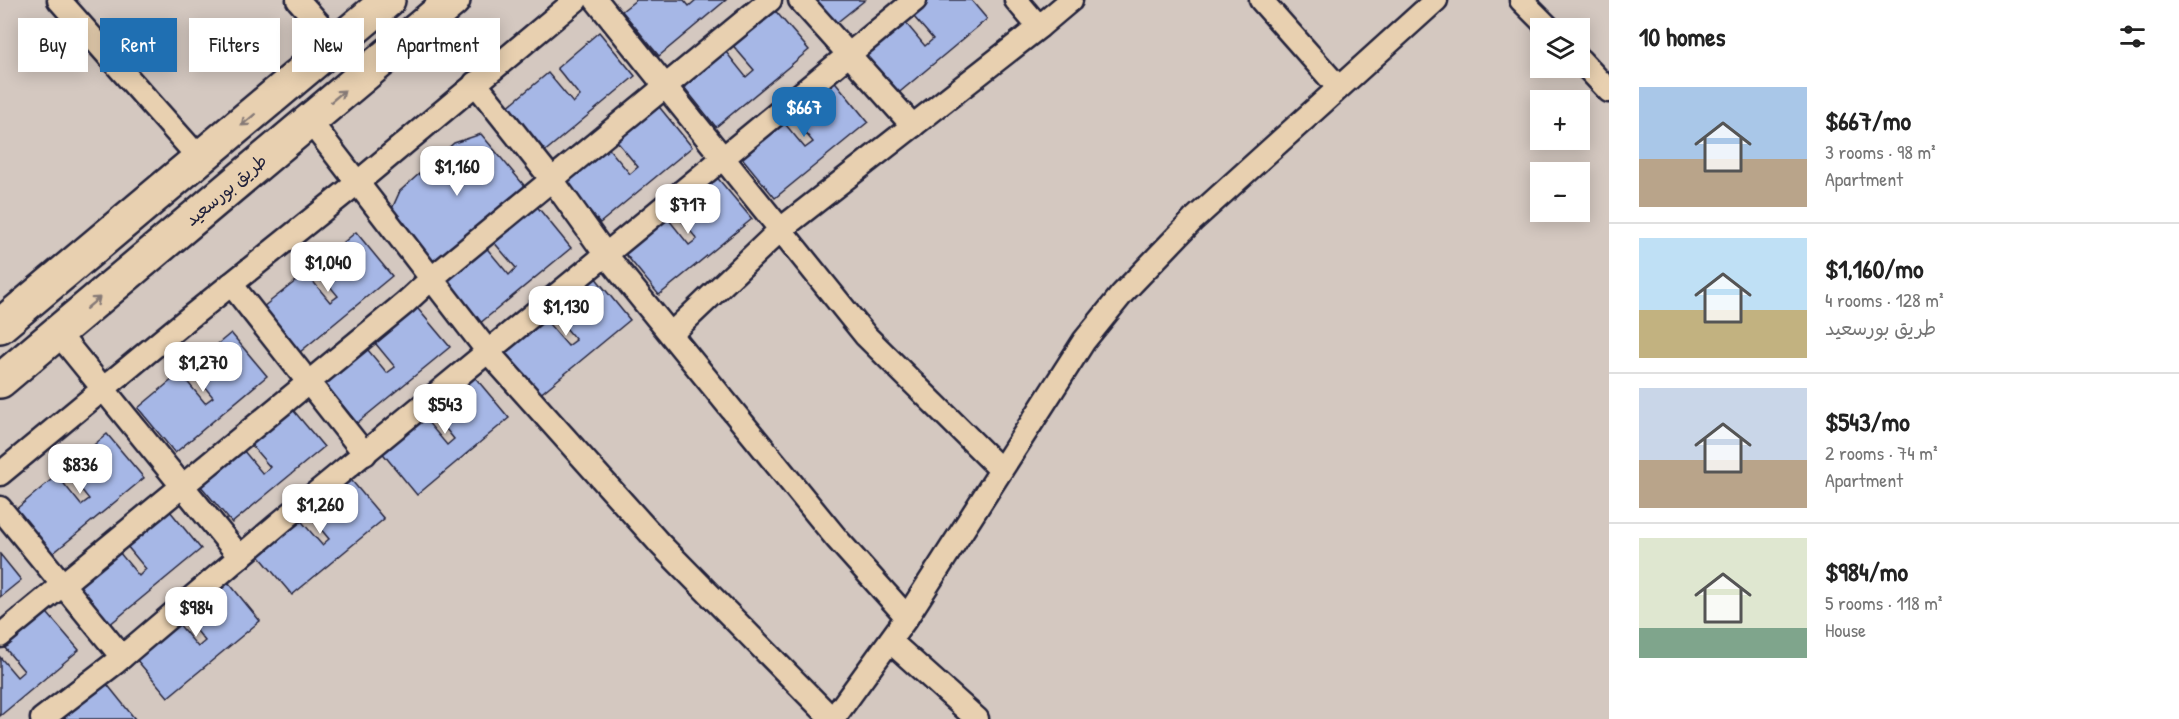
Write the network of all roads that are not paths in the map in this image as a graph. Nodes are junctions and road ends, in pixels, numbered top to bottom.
1 (59, 0) edge
2 (298, 0) edge
3 (388, 0) edge
4 (453, 0) edge
5 (576, 0) edge
6 (596, 0) edge
7 (770, 0) edge
8 (800, 0) edge
9 (915, 0) edge
10 (1016, 0) edge
11 (1071, 0) edge
12 (1261, 0) edge
13 (1436, 0) edge
14 (1521, 0) edge
15 (314, 18) edge
16 (1539, 18) edge
17 (364, 21) edge
18 (1039, 27) junction
19 (848, 55) junction
20 (1590, 71) edge
21 (305, 72) edge
22 (475, 83) junction
23 (666, 87) junction
24 (1338, 87) junction
25 (285, 89) junction
26 (1609, 91) edge
27 (309, 120) junction
28 (913, 126) junction
29 (722, 158) junction
30 (200, 159) junction
31 (553, 181) junction
32 (357, 183) junction
33 (781, 229) junction
34 (606, 255) junction
35 (431, 279) junction
36 (231, 284) junction
37 (0, 326) edge
38 (57, 332) junction
39 (671, 334) junction
40 (489, 352) junction
41 (0, 381) edge
42 (309, 383) junction
43 (103, 389) junction
44 (365, 454) junction
45 (1001, 470) junction
46 (0, 474) edge
47 (183, 486) junction
48 (0, 508) edge
49 (240, 557) junction
50 (63, 585) junction
51 (907, 617) junction
52 (0, 636) edge
53 (890, 641) junction
54 (122, 657) junction
55 (42, 719) edge
56 (833, 719) edge
57 (977, 719) edge

1 - 30 street
2 - 15 street
3 - 17 highway
27 -> 4 highway, طريق بورسعيد
5 - 22 street
6 - 23 street
7 - 23 street
8 - 19 street
9 - 19 street
10 - 18 street
11 - 18 street
12 - 24 street
13 - 24 street
14 - 16 street
18 - 28 street
19 - 28 street
19 - 29 street
20 - 26 street
21 - 25 highway
22 - 31 street
22 - 32 street
23 - 29 street
23 - 31 street
24 - 45 street
25 - 27 highway
25 -> 30 highway
27 - 32 street
38 -> 27 highway, طريق بورسعيد
28 - 33 street
29 - 33 street
29 - 34 street
30 - 37 highway
31 - 34 street
31 - 35 street
32 - 35 street
32 - 36 street
33 - 39 street
33 - 45 street
34 - 39 street
34 - 40 street
35 - 40 street
35 - 42 street
36 - 42 street
36 - 43 street
38 - 41 highway, طريق بورسعيد
38 - 43 street
39 - 51 street
40 - 44 street
40 - 56 street
42 - 44 street
42 - 47 street
43 - 46 street
43 - 47 street
44 - 49 street
45 - 51 street
47 - 49 street
47 - 50 street
48 - 50 street
49 - 54 street
50 - 52 street
50 - 54 street
51 - 53 street
53 - 56 street
53 - 57 street
54 - 55 street

